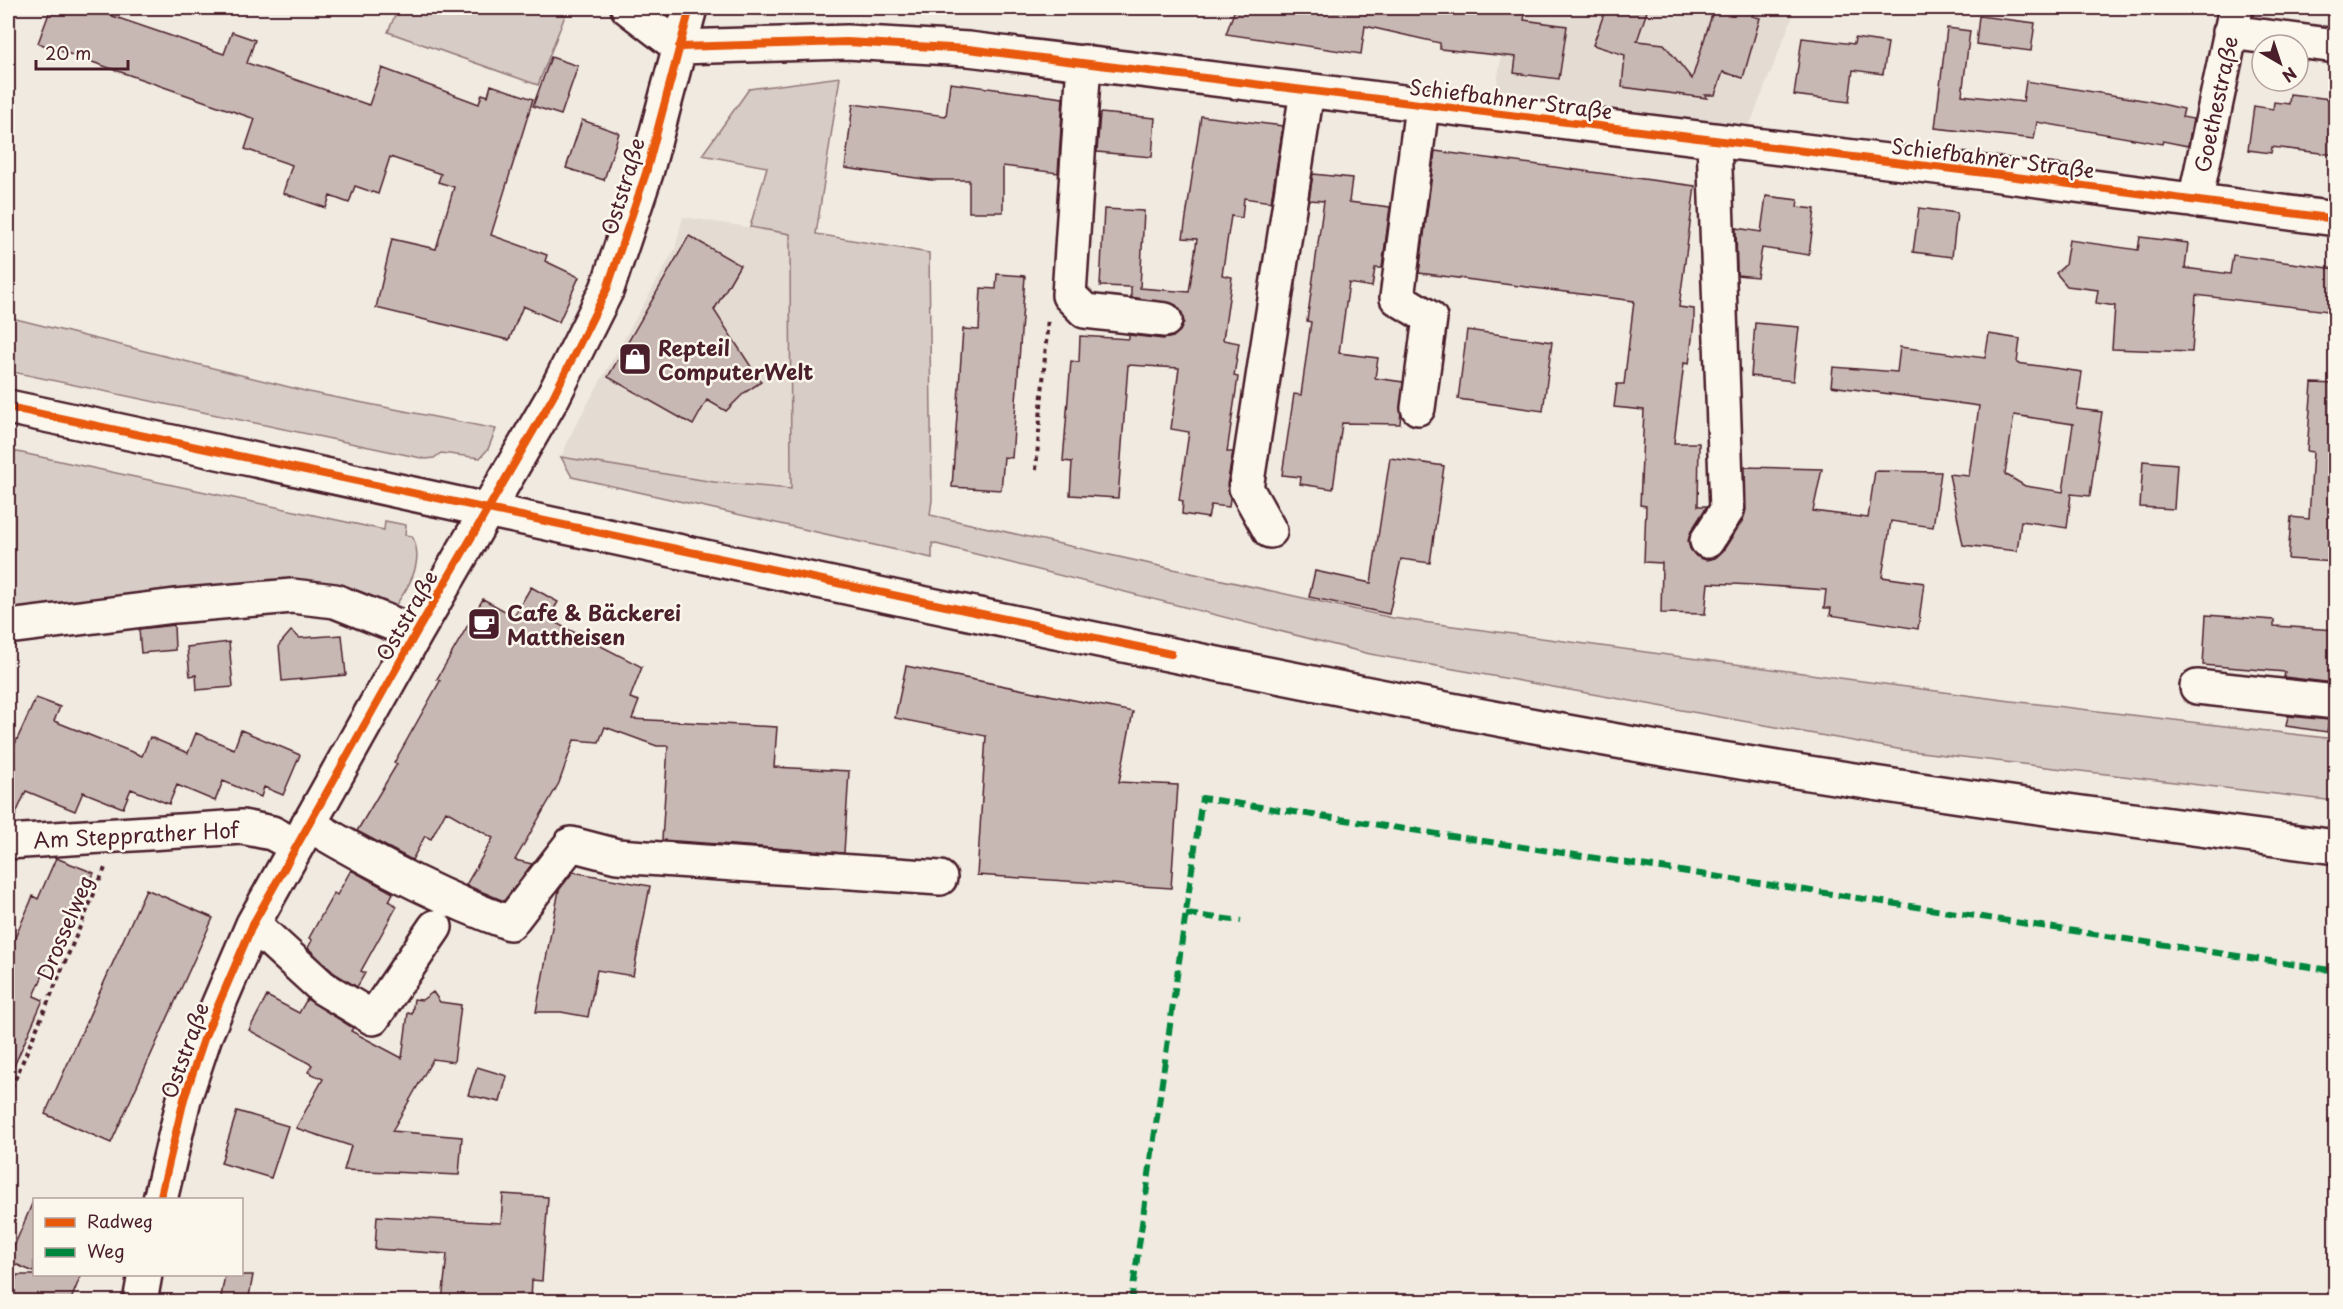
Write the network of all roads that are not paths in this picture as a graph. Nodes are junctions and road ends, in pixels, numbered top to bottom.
1 (628, 8) edge
2 (690, 8) edge
3 (2233, 20) edge
4 (2336, 46) edge
5 (679, 47) junction
6 (1084, 62) junction
7 (1307, 92) junction
8 (1422, 106) junction
9 (1714, 141) junction
10 (2194, 201) junction
11 (2336, 219) edge
12 (1165, 320) dead end
13 (8, 407) edge
14 (1418, 408) dead end
15 (488, 508) junction
16 (1270, 531) dead end
17 (1707, 541) dead end
18 (8, 627) edge
19 (416, 633) junction
20 (2197, 687) dead end
21 (2336, 702) edge
22 (302, 835) junction
23 (8, 842) edge
24 (2336, 847) edge
25 (940, 878) dead end
26 (253, 924) junction
27 (435, 927) dead end
28 (160, 1198) edge
29 (145, 1276) edge
30 (140, 1302) edge

1 - 5 street
2 - 5 street, Oststraße
3 - 4 street
3 - 10 street, Goethestraße
5 - 6 street, Schiefbahner Straße
5 - 15 street, Oststraße
6 - 7 street, Schiefbahner Straße
6 - 12 street
7 - 8 street, Schiefbahner Straße
7 - 16 street
8 - 9 street, Schiefbahner Straße
8 - 14 street
9 - 10 street, Schiefbahner Straße
9 - 17 street
10 - 11 street, Schiefbahner Straße
13 - 15 street
15 - 19 street, Oststraße
15 - 24 street
18 - 19 street, Oststraße
19 - 22 street, Oststraße
20 - 21 street
22 - 23 street, Am Stepprather Hof
22 - 25 street, Am Stepprather Hof
22 - 26 street, Oststraße
26 - 27 street
26 - 28 street, Oststraße
29 - 30 street

